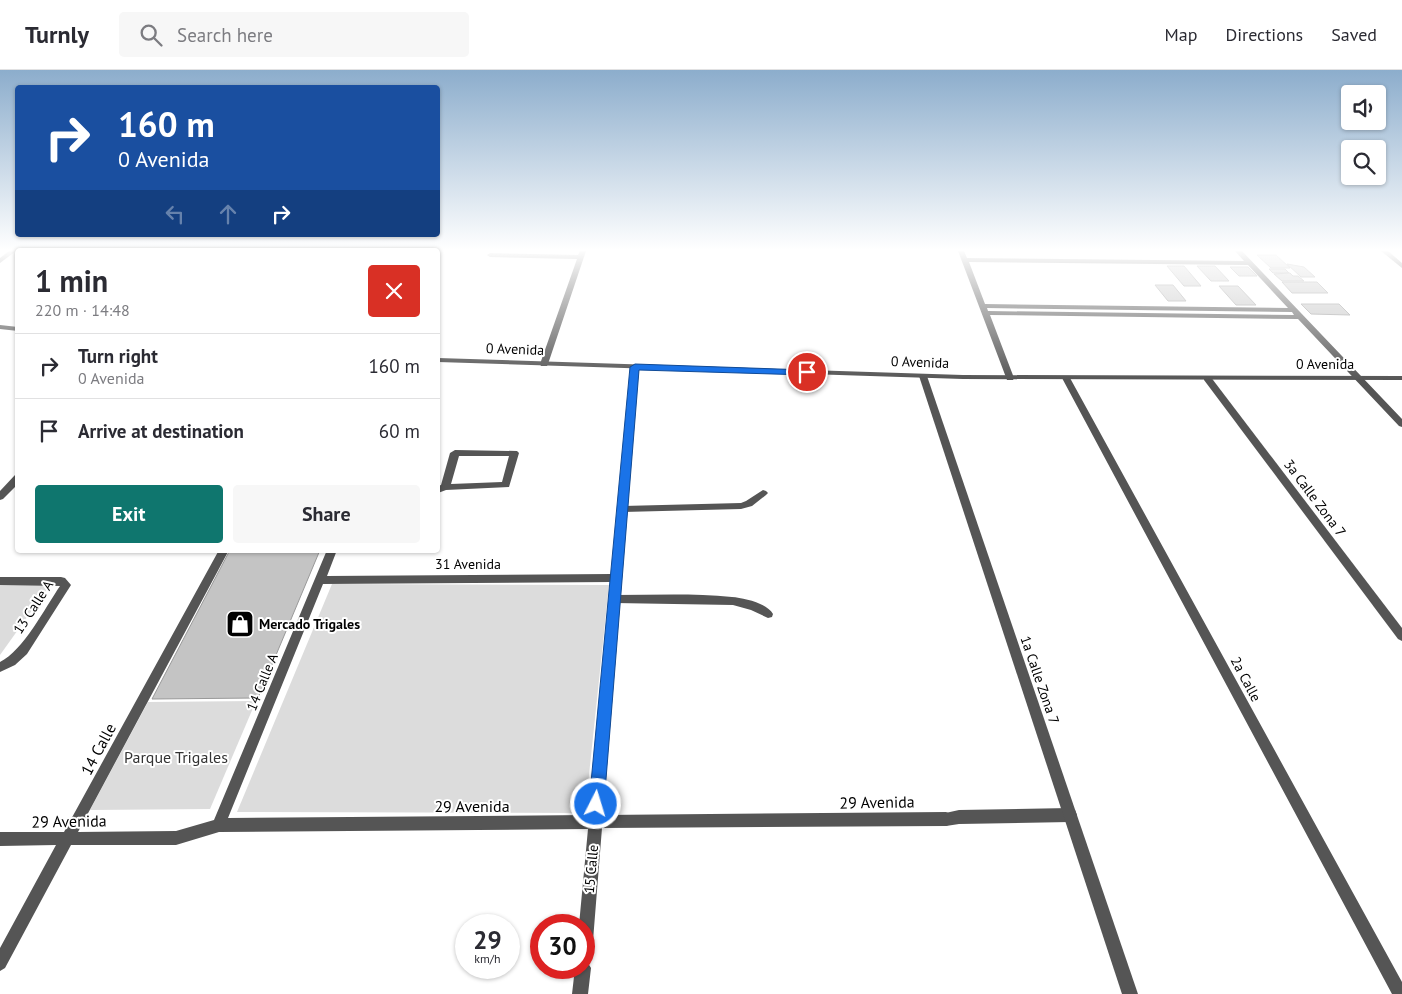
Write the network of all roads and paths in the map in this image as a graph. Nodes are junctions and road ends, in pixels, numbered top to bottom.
1 (568, 294) edge
2 (977, 294) edge
3 (1279, 294) edge
4 (983, 310) junction
5 (1294, 310) junction
6 (1300, 317) junction
7 (0, 327) edge
8 (15, 327) edge
9 (440, 360) edge
10 (544, 364) junction
11 (635, 367) junction
12 (923, 376) junction
13 (1010, 378) junction
14 (1066, 378) junction
15 (1207, 378) junction
16 (1358, 378) junction
17 (1402, 378) edge
18 (1402, 424) edge
19 (14, 486) edge
20 (441, 488) edge
21 (763, 493) dead end
22 (0, 497) edge
23 (623, 509) junction
24 (222, 553) edge
25 (331, 553) edge
26 (617, 578) junction
27 (320, 580) junction
28 (0, 581) edge
29 (615, 599) junction
30 (768, 614) dead end
31 (1402, 636) edge
32 (1, 667) edge
33 (1070, 815) junction
34 (595, 822) junction
35 (219, 825) junction
36 (0, 839) edge
37 (69, 839) junction
38 (587, 914) edge
39 (0, 964) edge
40 (581, 979) edge
41 (580, 994) edge
42 (1130, 994) edge
43 (1400, 994) edge

1 - 10 street
2 - 4 street
3 - 5 street
4 - 5 street
4 - 6 street
4 - 13 street
5 - 6 street
6 - 16 street
7 - 8 street
9 - 10 street, 0 Avenida
10 - 11 street, 0 Avenida
11 - 12 street, 0 Avenida
11 - 23 street, 15 Calle
12 - 13 street, 0 Avenida
12 - 33 street, 1a Calle Zona 7
13 - 14 street, 0 Avenida
14 - 15 street, 0 Avenida
14 - 43 street, 2a Calle
15 - 16 street, 0 Avenida
15 - 31 street, 3a Calle Zona 7
16 - 17 street, 0 Avenida
16 - 18 street
19 - 22 street
20 - 20 street
21 - 23 street
23 - 26 street, 15 Calle
24 - 37 street, 14 Calle
25 - 27 street, 14 Calle A
26 - 27 street, 31 Avenida
26 - 29 street, 15 Calle
27 - 35 street, 14 Calle A
28 - 32 street, 13 Calle A
29 - 30 street
29 - 34 street, 15 Calle
33 - 34 street, 29 Avenida
33 - 42 street, 1a Calle Zona 7
34 - 35 street, 29 Avenida
34 - 38 street, 15 Calle
35 - 37 street, 29 Avenida
36 - 37 street, 29 Avenida
37 - 39 street, 14 Calle
40 - 41 street

